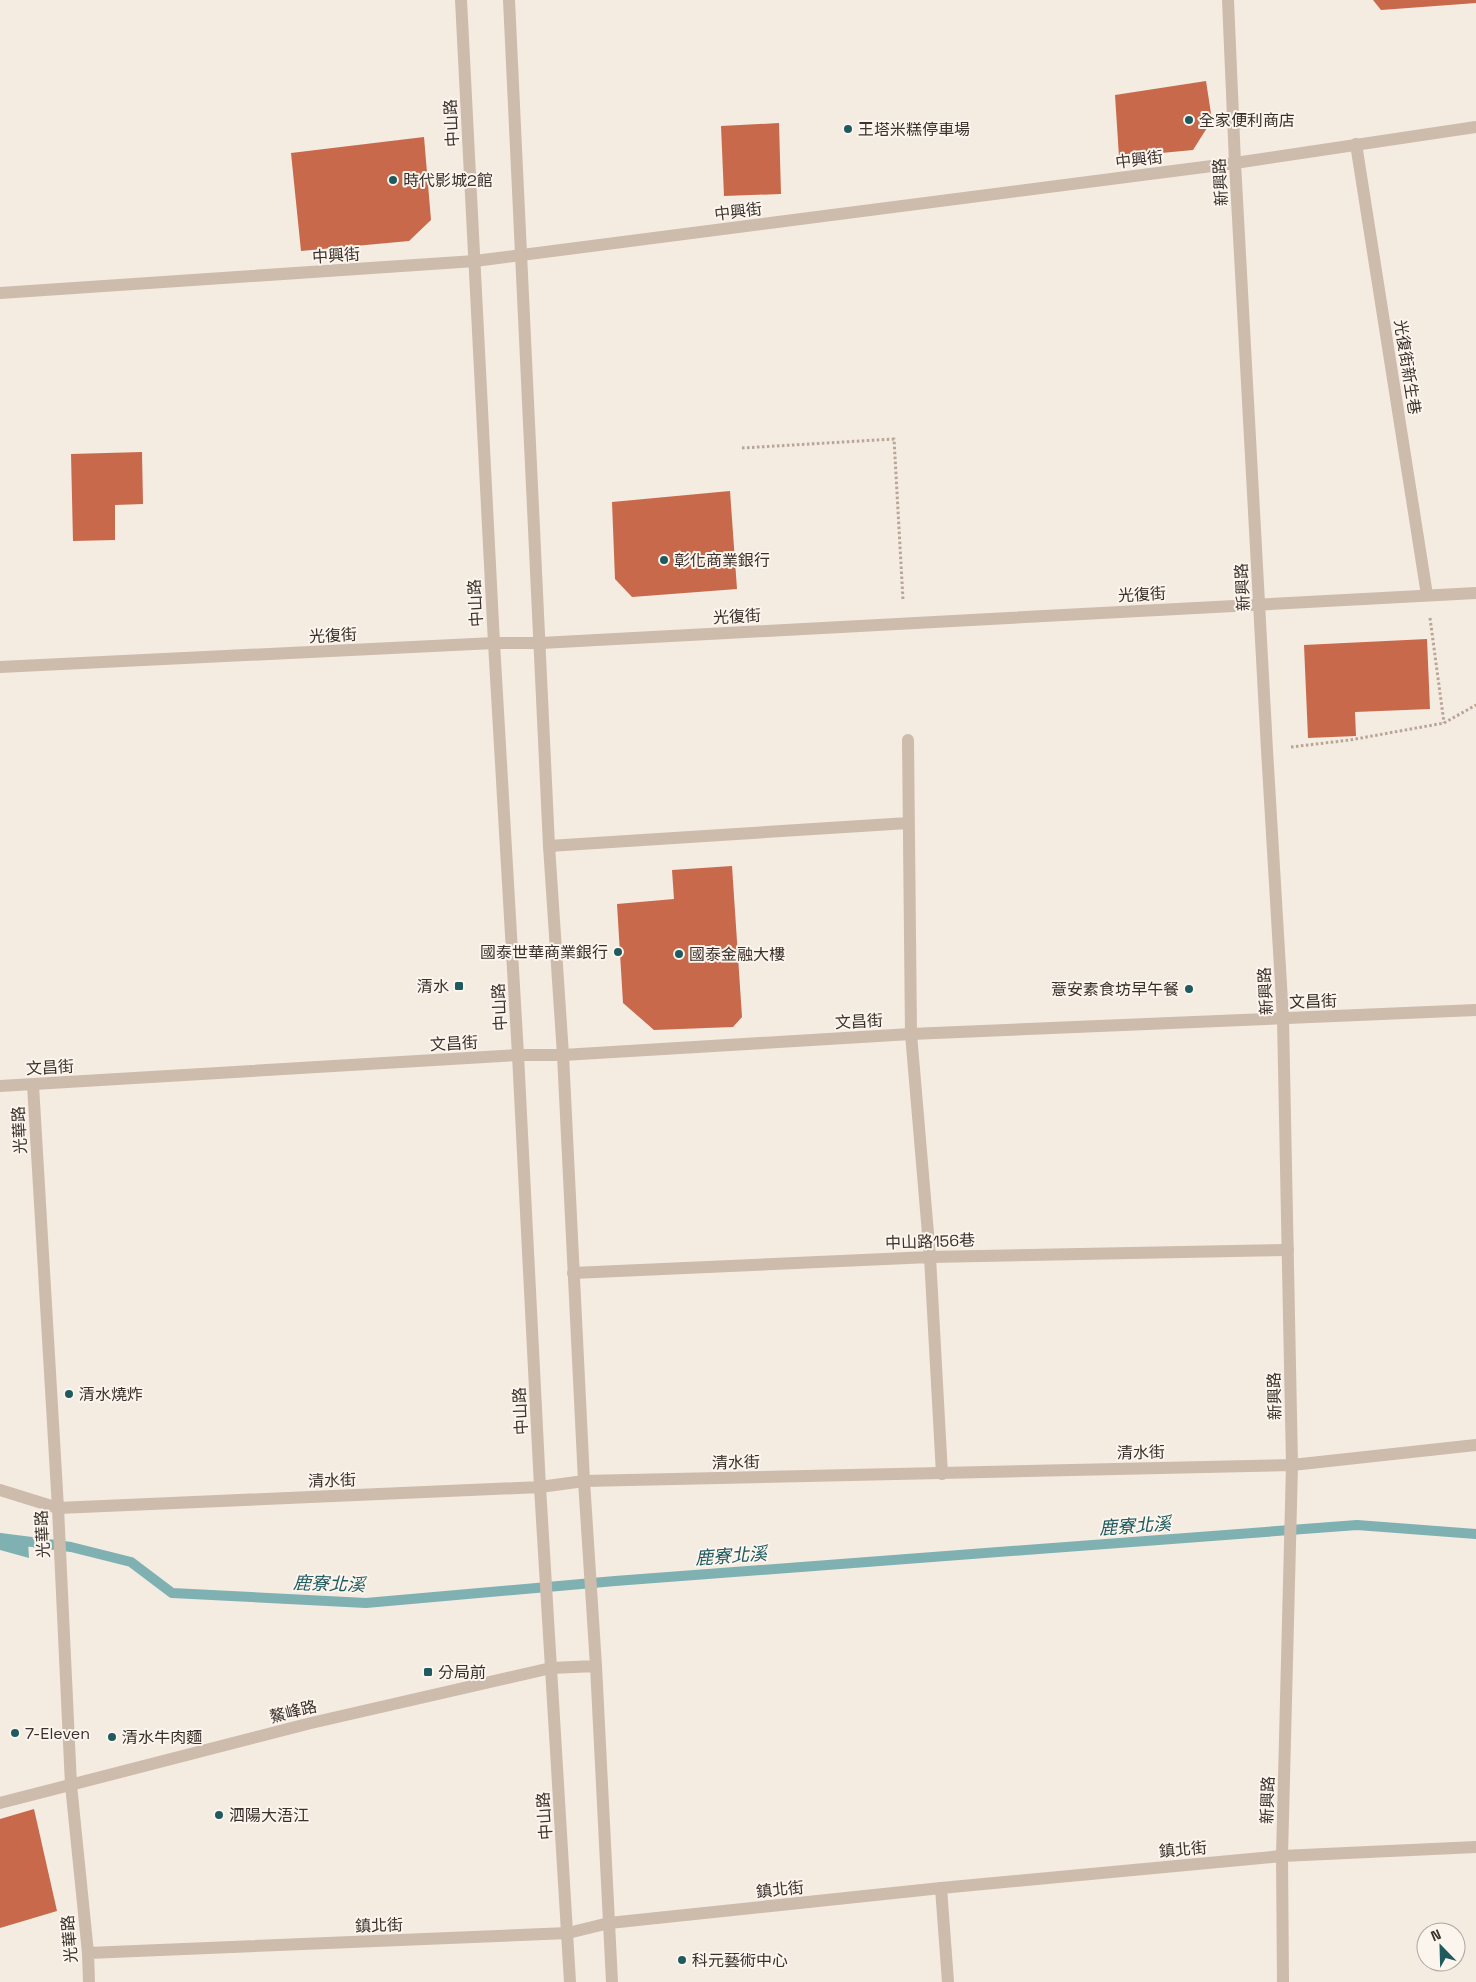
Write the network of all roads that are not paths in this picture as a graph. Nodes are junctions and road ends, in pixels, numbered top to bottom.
1 (461, 0) edge
2 (509, 0) edge
3 (1228, 0) edge
4 (1476, 127) edge
5 (1356, 144) junction
6 (1235, 163) junction
7 (520, 255) junction
8 (474, 261) junction
9 (0, 293) edge
10 (1476, 593) edge
11 (1427, 595) junction
12 (1259, 604) junction
13 (494, 643) junction
14 (540, 644) junction
15 (0, 667) edge
16 (908, 740) dead end
17 (908, 823) junction
18 (549, 846) junction
19 (1476, 1010) edge
20 (1283, 1018) junction
21 (911, 1034) junction
22 (518, 1055) junction
23 (563, 1055) junction
24 (33, 1085) junction
25 (0, 1086) edge
26 (1288, 1250) junction
27 (930, 1256) junction
28 (573, 1273) junction
29 (1476, 1445) edge
30 (1292, 1465) junction
31 (942, 1474) junction
32 (584, 1482) junction
33 (540, 1487) junction
34 (0, 1490) edge
35 (58, 1508) junction
36 (596, 1666) junction
37 (551, 1668) junction
38 (71, 1785) junction
39 (0, 1803) edge
40 (1476, 1846) edge
41 (1282, 1856) junction
42 (941, 1888) junction
43 (609, 1923) junction
44 (568, 1933) junction
45 (88, 1953) junction
46 (89, 1982) edge
47 (570, 1982) edge
48 (612, 1982) edge
49 (948, 1982) edge
50 (1283, 1982) edge

1 - 8 street, 中山路
2 - 7 street
3 - 6 street, 新興路
4 - 5 street, 中興街
5 - 6 street, 中興街
5 - 11 street, 光復街新生巷
6 - 7 street, 中興街
6 - 12 street, 新興路
7 - 8 street, 中興街
7 - 14 street
8 - 9 street, 中興街
8 - 13 street, 中山路
10 - 11 street, 光復街
11 - 12 street, 光復街
12 - 14 street, 光復街
12 - 20 street, 新興路
13 - 14 street, 光復街
13 - 15 street, 光復街
13 - 22 street, 中山路
14 - 18 street
16 - 17 street
17 - 18 street
17 - 21 street
18 - 23 street
19 - 20 street, 文昌街
20 - 21 street, 文昌街
20 - 26 street, 新興路
21 - 23 street, 文昌街
21 - 27 street
22 - 23 street, 文昌街
22 - 24 street, 文昌街
22 - 33 street, 中山路
23 - 28 street
24 - 25 street, 文昌街
24 - 35 street, 光華路
26 - 27 street, 中山路156巷
26 - 30 street, 新興路
27 - 28 street, 中山路156巷
27 - 31 street
28 - 32 street
29 - 30 street, 清水街
30 - 31 street, 清水街
30 - 41 street, 新興路
31 - 32 street, 清水街
32 - 33 street, 清水街
32 - 36 street
33 - 35 street, 清水街
33 - 37 street, 中山路
34 - 35 street, 清水街
35 - 38 street, 光華路
36 - 37 street, 鰲峰路
36 - 43 street
37 - 38 street, 鰲峰路
37 - 44 street, 中山路
38 - 39 street, 鰲峰路
38 - 45 street, 光華路
40 - 41 street, 鎮北街
41 - 42 street, 鎮北街
41 - 50 street, 新興路
42 - 43 street, 鎮北街
42 - 49 street
43 - 44 street, 鎮北街
43 - 48 street
44 - 45 street, 鎮北街
44 - 47 street, 中山路
45 - 46 street, 光華路

